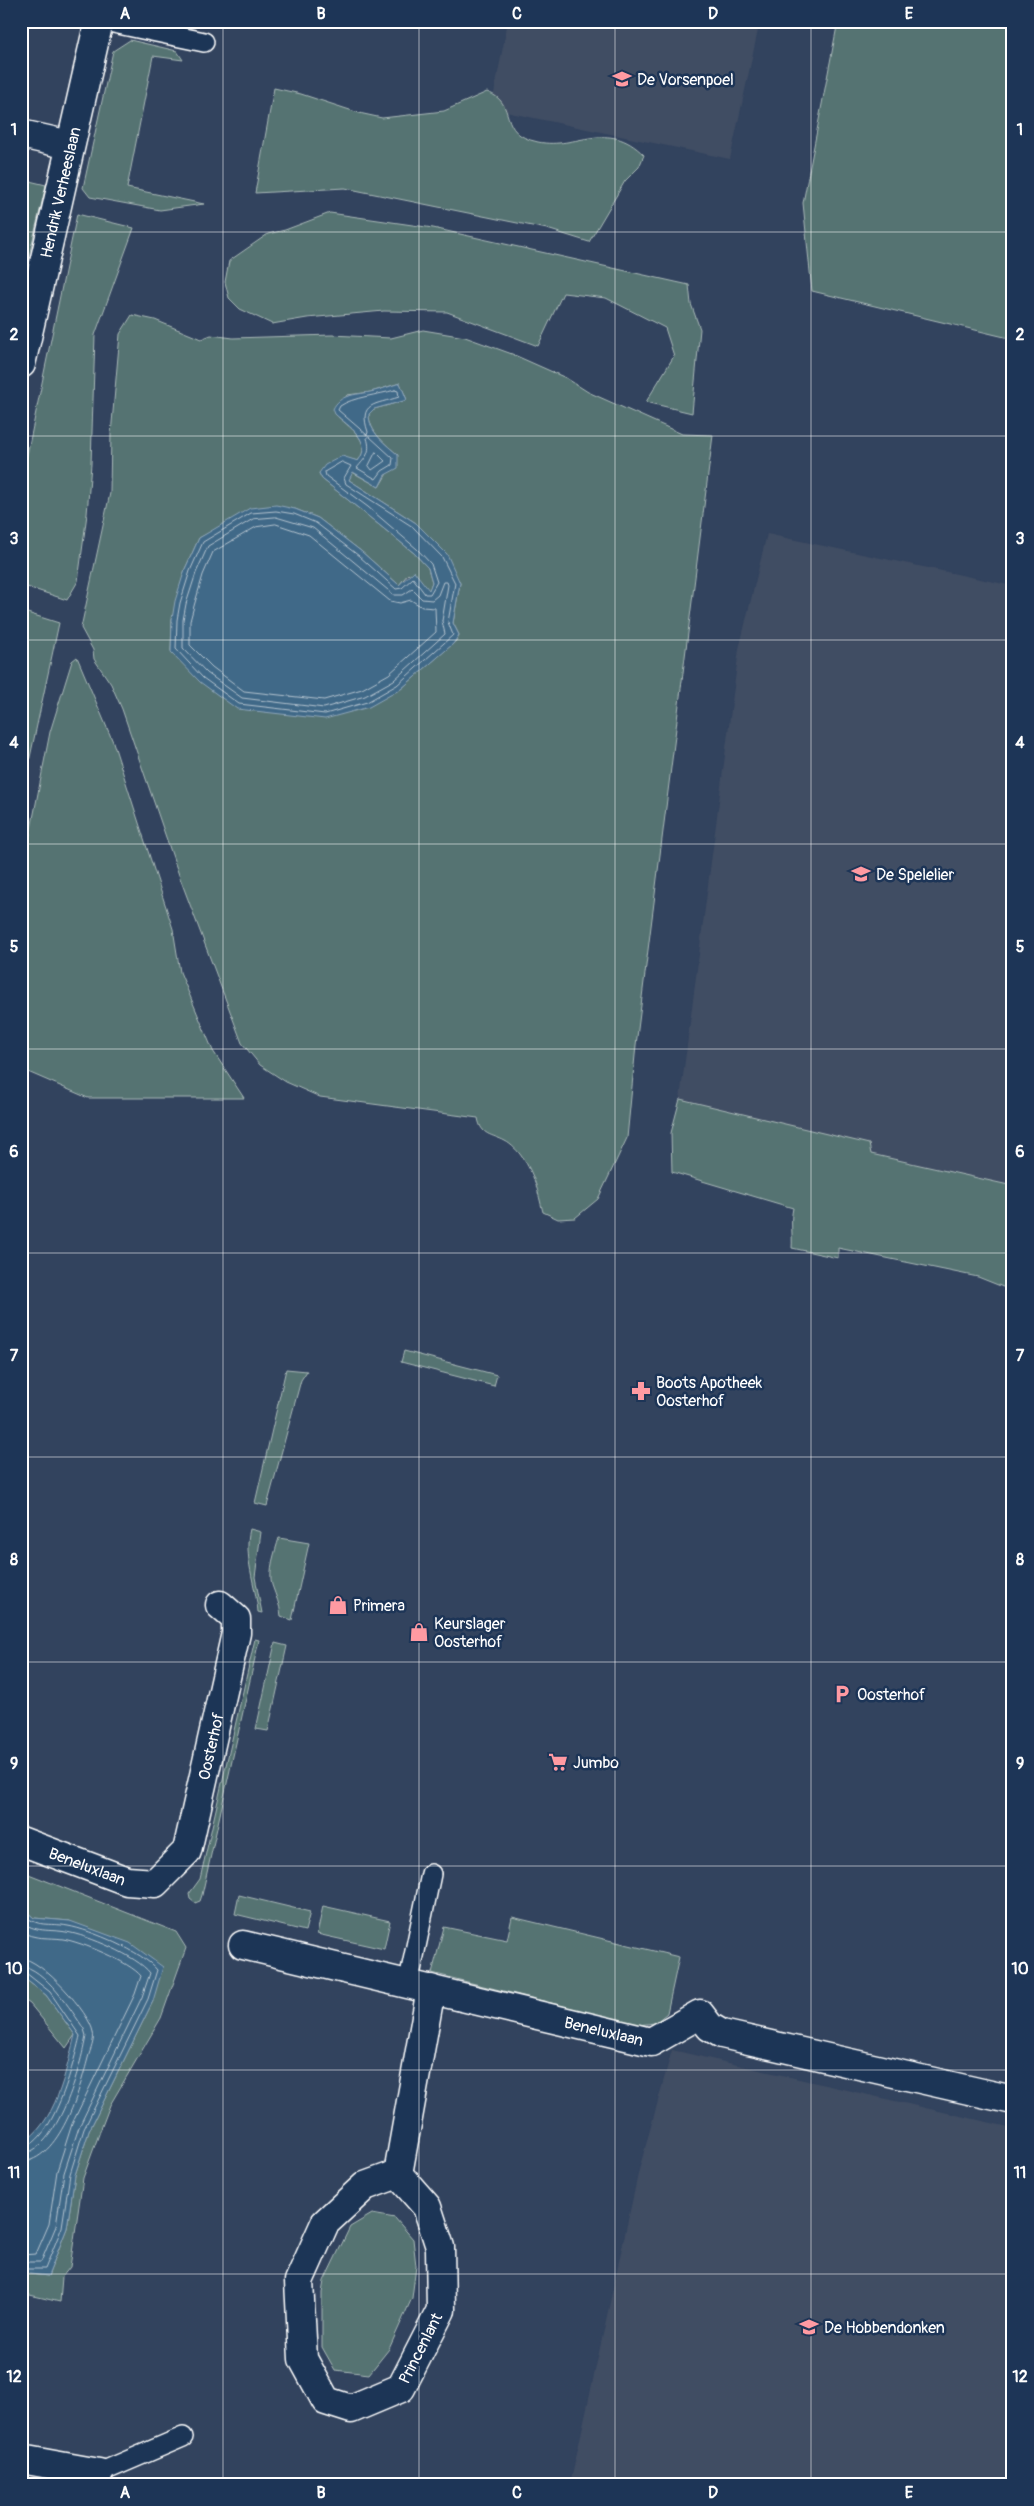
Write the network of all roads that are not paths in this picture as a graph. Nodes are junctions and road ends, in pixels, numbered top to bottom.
1 (99, 21) edge
2 (104, 21) edge
3 (204, 42) dead end
4 (21, 134) edge
5 (70, 145) junction
6 (21, 364) edge
7 (220, 1606) dead end
8 (21, 1841) edge
9 (431, 1874) dead end
10 (155, 1883) joint
11 (243, 1945) dead end
12 (419, 1987) junction
13 (1013, 2100) edge
14 (398, 2174) junction
15 (183, 2438) dead end
16 (21, 2459) edge
17 (99, 2473) joint

1 - 5 street, Hendrik Verheeslaan
2 - 3 lane
4 - 5 street
5 - 6 street, Hendrik Verheeslaan
7 - 10 street, Oosterhof
8 - 10 street, Beneluxlaan
9 - 12 lane
11 - 12 street, Beneluxlaan
12 - 13 street, Beneluxlaan
12 - 14 street
14 - 14 street, Princenlant
15 - 17 lane
16 - 17 street

